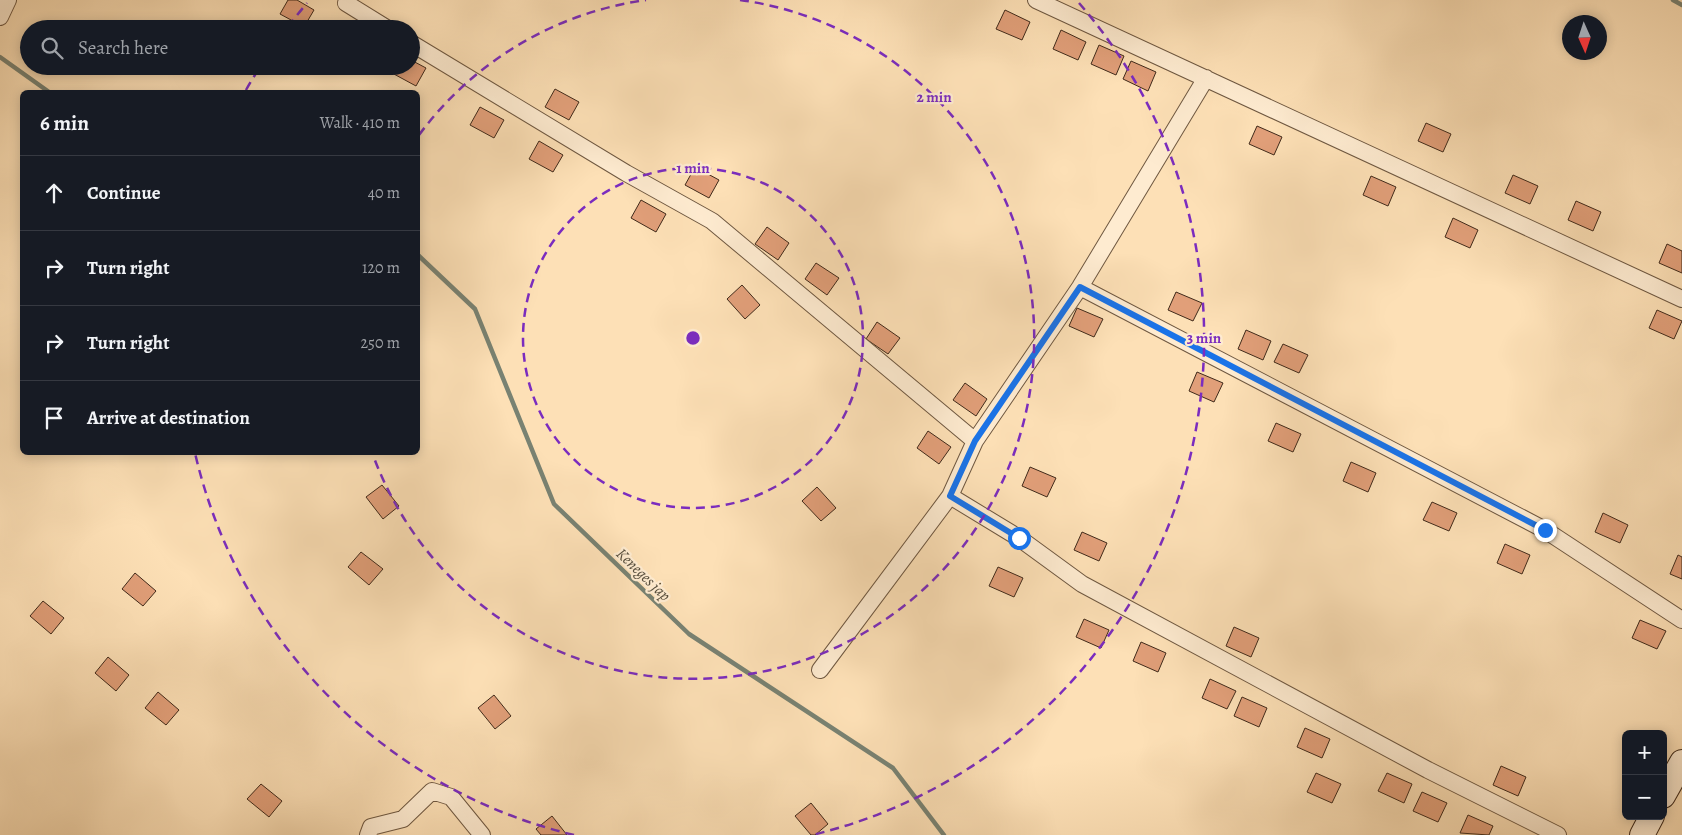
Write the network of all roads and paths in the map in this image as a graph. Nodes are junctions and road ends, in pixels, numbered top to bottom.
1 (8, 0) edge
2 (347, 0) edge
3 (1036, 0) edge
4 (0, 16) edge
5 (373, 20) edge
6 (420, 48) edge
7 (1206, 78) junction
8 (1080, 287) junction
9 (1682, 298) edge
10 (975, 441) junction
11 (950, 496) junction
12 (1682, 620) edge
13 (820, 670) dead end
14 (1682, 762) edge
15 (1667, 789) edge
16 (1650, 820) edge
17 (368, 835) edge
18 (482, 835) edge
19 (1558, 835) edge
20 (1642, 835) edge

1 - 4 street
2 - 5 street
3 - 7 street
6 - 10 street
7 - 8 street
7 - 9 street
8 - 10 street
8 - 12 street
10 - 11 street
11 - 13 street
11 - 19 street
14 - 15 street
16 - 20 street
17 - 18 street

